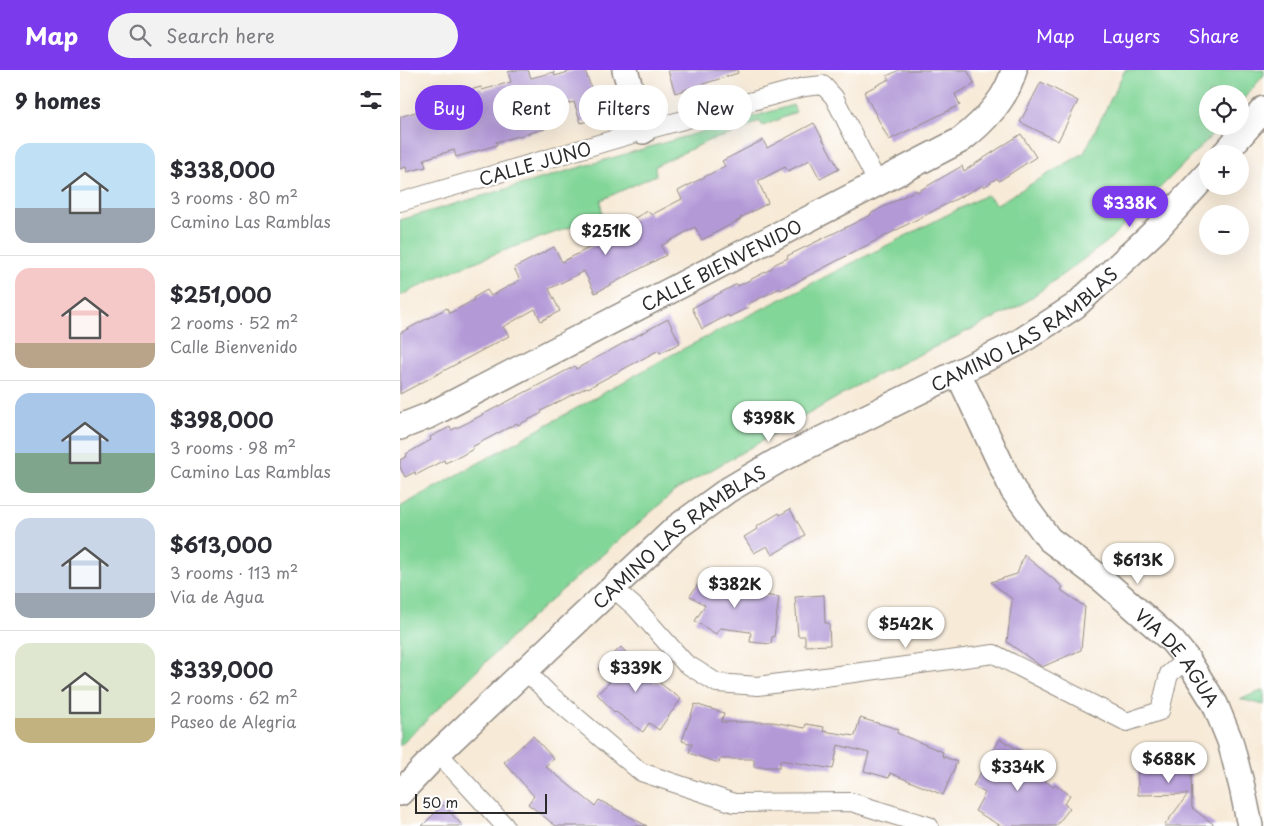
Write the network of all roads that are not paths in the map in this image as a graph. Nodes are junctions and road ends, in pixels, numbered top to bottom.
1 (625, 70) edge
2 (1014, 70) edge
3 (1264, 109) edge
4 (643, 132) junction
5 (1232, 145) edge
6 (1199, 182) edge
7 (878, 184) junction
8 (400, 202) edge
9 (958, 373) junction
10 (400, 427) edge
11 (612, 586) junction
12 (1188, 659) junction
13 (526, 670) junction
14 (438, 753) junction
15 (400, 792) edge
16 (505, 826) edge
17 (929, 826) edge
18 (1250, 826) edge

1 - 4 street
2 - 7 street, CALLE BIENVENIDO
3 - 5 street
4 - 7 street, CALLE JUNO
4 - 8 street, CALLE JUNO
6 - 9 street, CAMINO LAS RAMBLAS
7 - 10 street, CALLE BIENVENIDO
9 - 11 street, CAMINO LAS RAMBLAS
9 - 12 street, VIA DE AGUA
11 - 12 street
11 - 13 street, CAMINO LAS RAMBLAS
12 - 18 street, VIA DE AGUA
13 - 14 street, CAMINO LAS RAMBLAS
13 - 17 street
14 - 15 street, CAMINO LAS RAMBLAS
14 - 16 street

